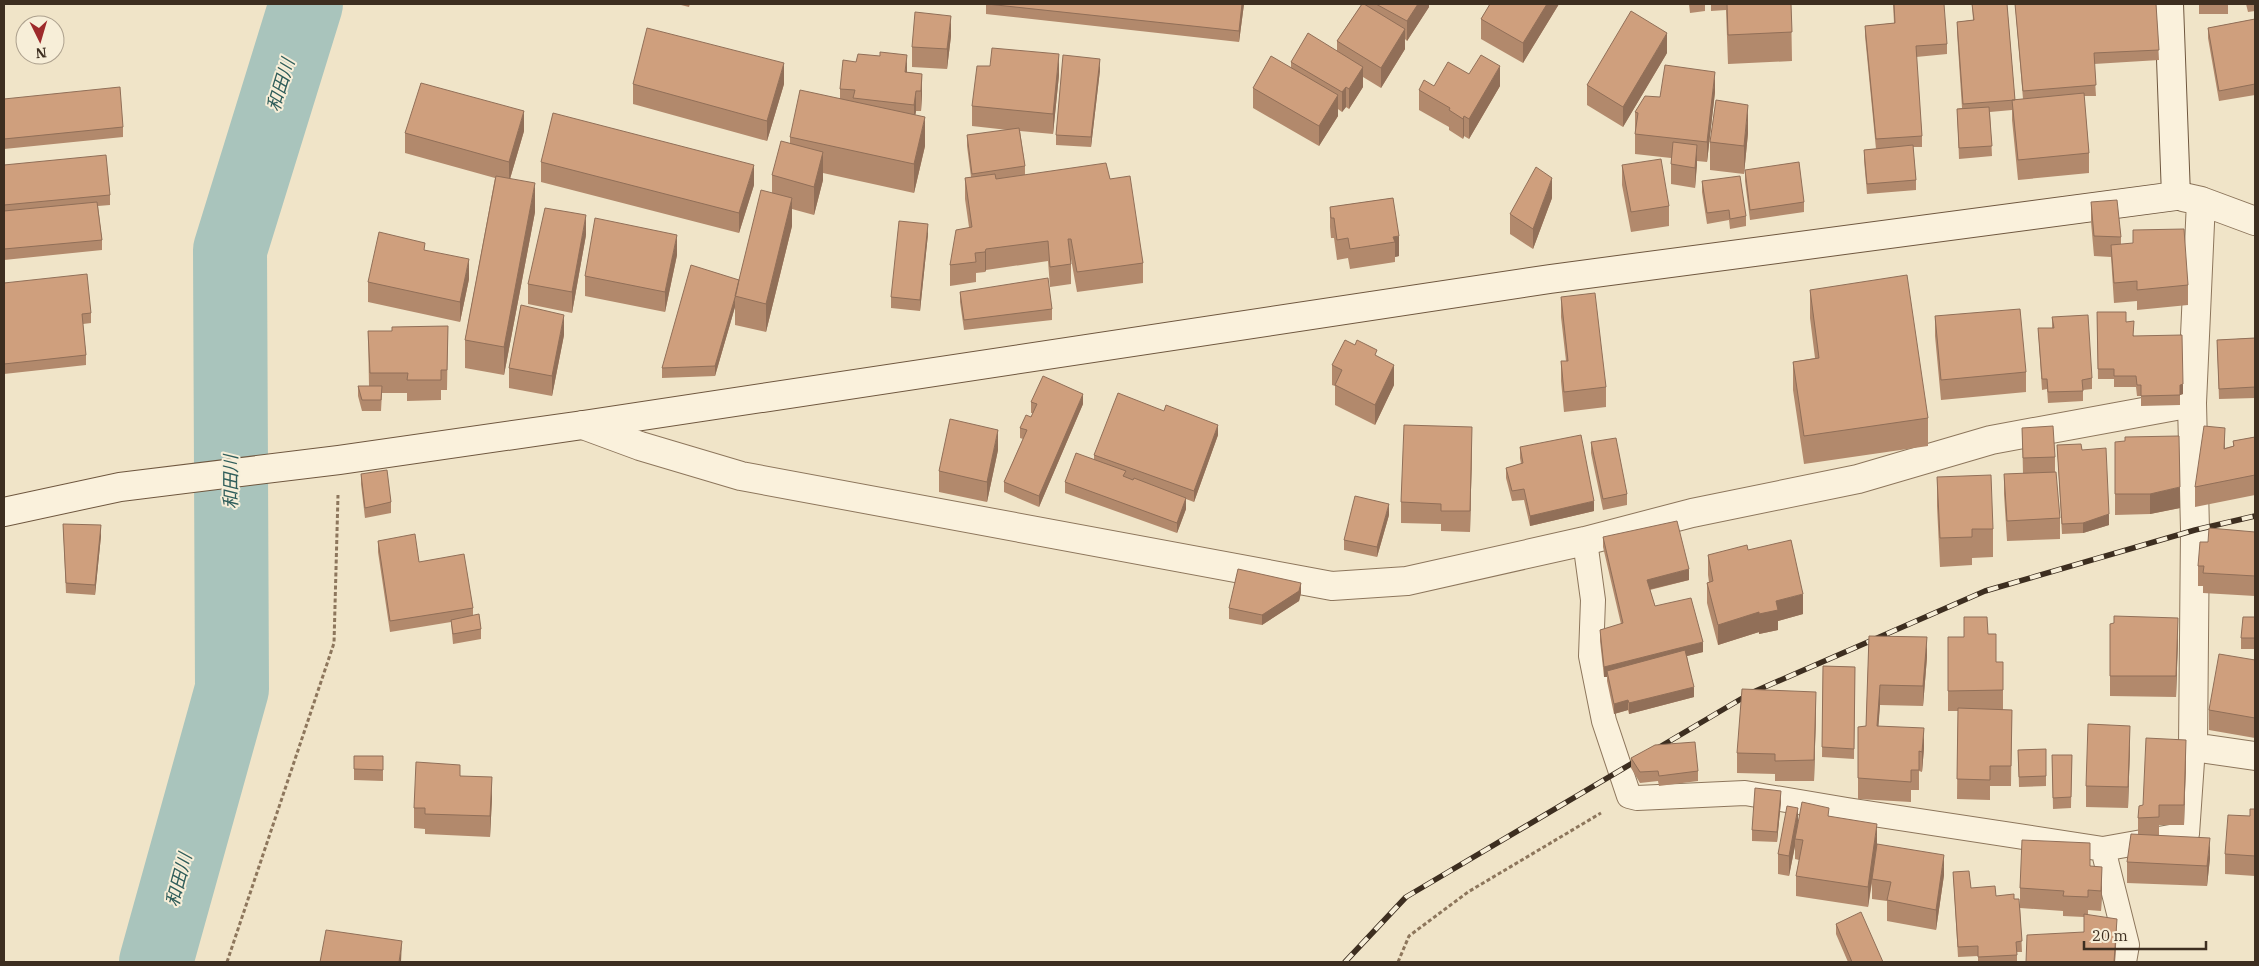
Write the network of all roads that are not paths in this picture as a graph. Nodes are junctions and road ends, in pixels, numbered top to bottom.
1 (2169, 4) edge
2 (2188, 198) junction
3 (2255, 220) edge
4 (2192, 403) junction
5 (583, 425) junction
6 (4, 512) edge
7 (1585, 541) junction
8 (2193, 747) junction
9 (2255, 756) edge
10 (2103, 849) junction
11 (2124, 962) edge

1 - 2 street
2 - 3 street
2 - 4 street
2 - 5 street
4 - 7 street
4 - 8 street
5 - 6 street
5 - 7 street
7 - 10 lane
8 - 9 street
8 - 10 lane
10 - 11 lane

